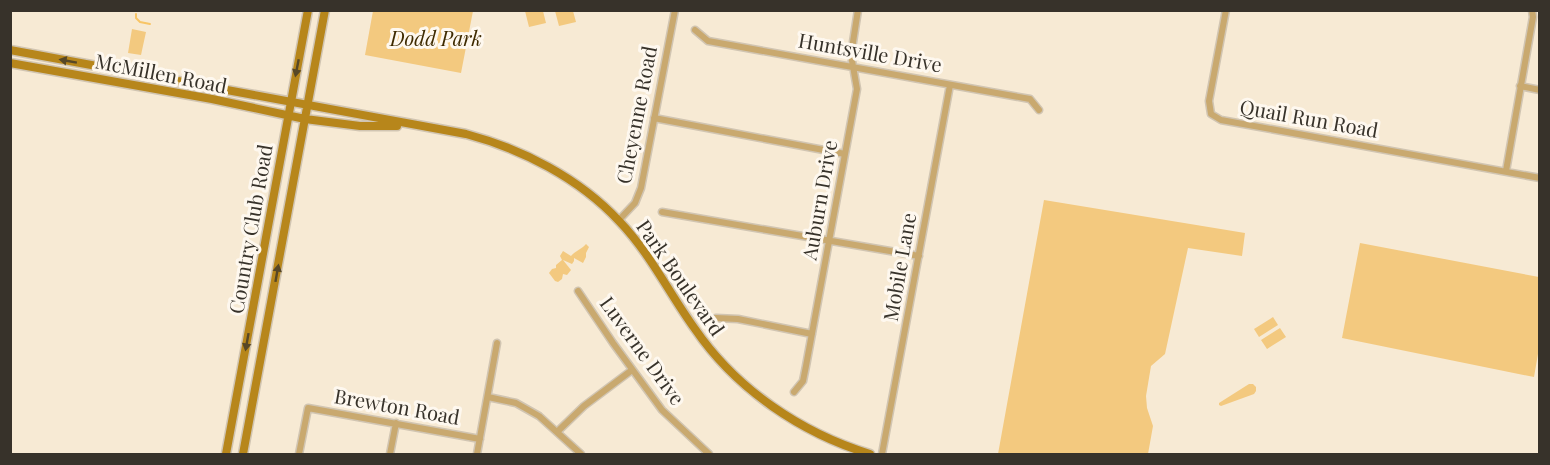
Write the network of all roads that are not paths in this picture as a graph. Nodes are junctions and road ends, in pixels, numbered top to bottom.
1 (308, 10) edge
2 (325, 10) edge
3 (675, 10) edge
4 (858, 10) edge
5 (1226, 10) edge
6 (1532, 10) edge
7 (695, 30) dead end
8 (10, 50) edge
9 (10, 63) edge
10 (853, 66) junction
11 (950, 85) junction
12 (1520, 86) junction
13 (1539, 90) edge
14 (291, 102) junction
15 (307, 105) junction
16 (1039, 110) dead end
17 (288, 117) junction
18 (654, 118) junction
19 (305, 119) junction
20 (421, 126) junction
21 (845, 154) junction
22 (1506, 171) junction
23 (1539, 178) edge
24 (662, 212) dead end
25 (619, 220) junction
26 (830, 240) junction
27 (919, 255) junction
28 (578, 291) dead end
29 (716, 318) dead end
30 (812, 334) junction
31 (497, 343) dead end
32 (632, 370) junction
33 (794, 392) dead end
34 (488, 397) junction
35 (396, 423) junction
36 (557, 432) junction
37 (480, 439) junction
38 (226, 454) edge
39 (243, 454) edge
40 (299, 454) edge
41 (390, 454) edge
42 (477, 454) edge
43 (581, 454) edge
44 (709, 454) edge
45 (870, 454) edge
46 (882, 454) edge

1 -> 14 main road, Country Club Road
2 - 15 main road
3 - 18 street, Cheyenne Road
4 - 10 street, Auburn Drive
5 - 22 street, Quail Run Road
6 - 12 street
7 - 10 street, Huntsville Drive
14 -> 8 main road, McMillen Road
9 - 17 main road, McMillen Road
10 - 11 street, Huntsville Drive
10 - 21 street, Auburn Drive
11 - 16 street, Huntsville Drive
11 - 27 street, Mobile Lane
12 - 13 street
12 - 22 street
14 - 15 main road, Park Boulevard
14 - 17 main road, Country Club Road
15 - 19 main road
15 - 20 main road, Park Boulevard
17 - 19 main road, McMillen Road
17 -> 38 main road, Country Club Road
18 - 21 street
18 - 25 street, Cheyenne Road
19 - 20 main road, Park Boulevard
39 -> 19 main road
20 - 25 main road, Park Boulevard
21 - 26 street, Auburn Drive
22 - 23 street, Quail Run Road
24 - 26 street
25 - 45 main road, Park Boulevard
26 - 27 street
26 - 30 street, Auburn Drive
27 - 46 street, Mobile Lane
28 - 32 street, Luverne Drive
29 - 30 street
30 - 33 street, Auburn Drive
31 - 34 street
32 - 36 street
32 - 44 street, Luverne Drive
34 - 36 street
34 - 37 street
35 - 37 street, Brewton Road
35 - 40 street, Brewton Road
35 - 41 street
36 - 43 street
37 - 42 street

